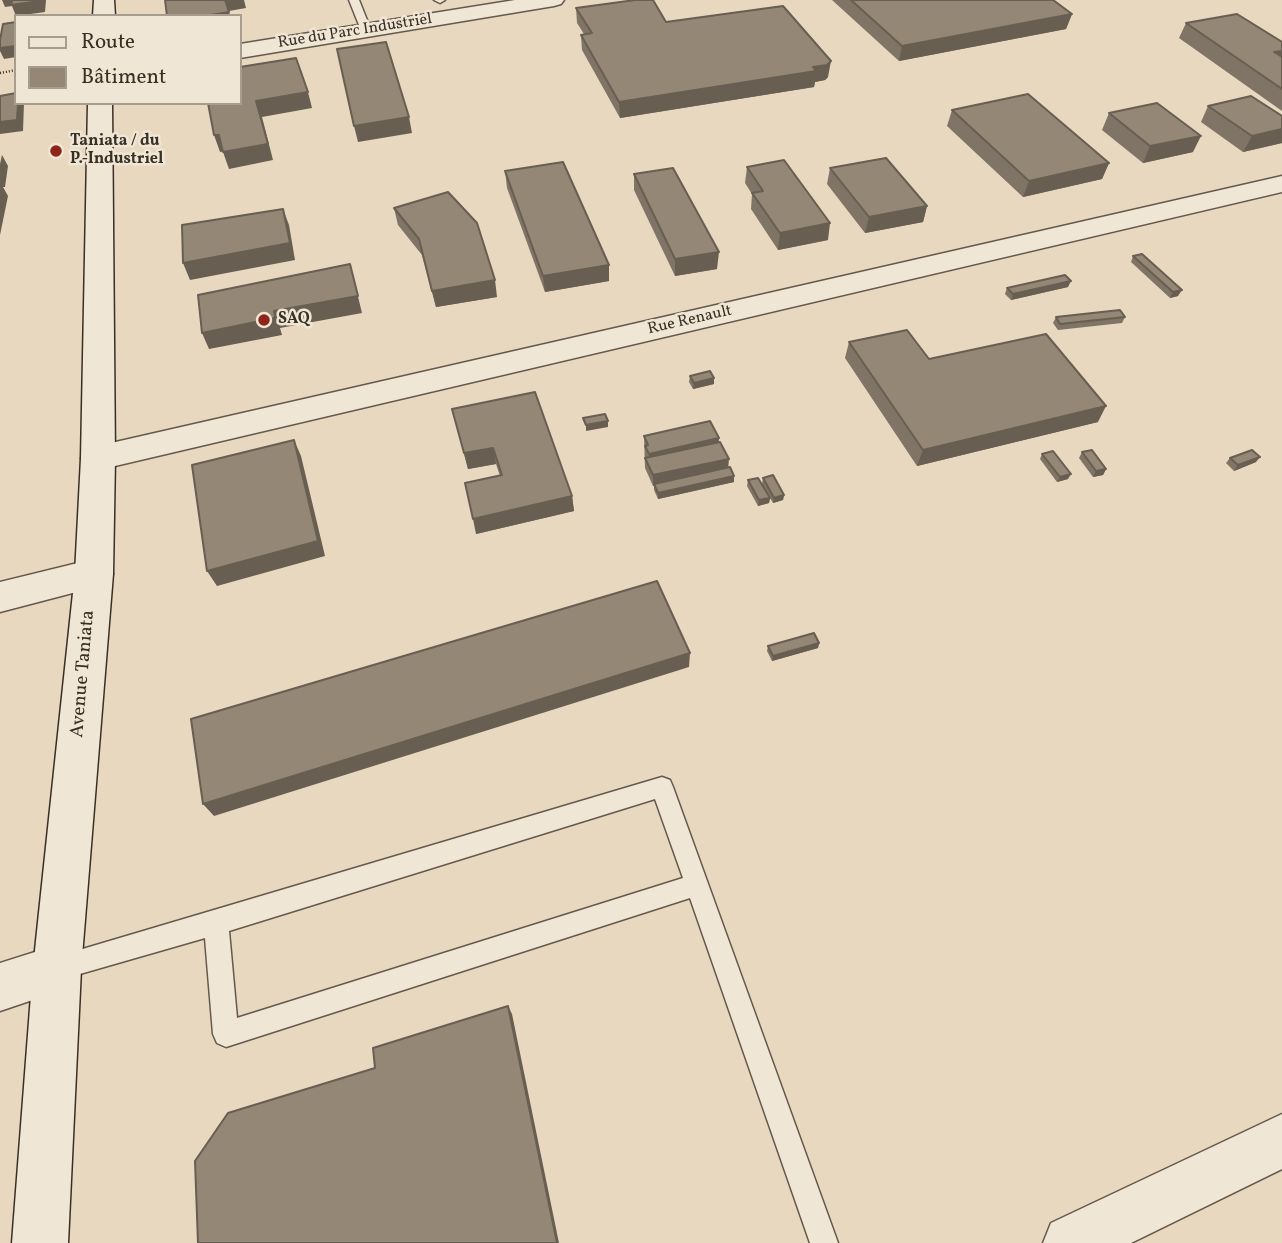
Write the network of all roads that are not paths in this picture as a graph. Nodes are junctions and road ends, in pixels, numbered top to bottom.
1 (354, 0) edge
2 (554, 0) edge
3 (488, 5) edge
4 (366, 30) junction
5 (242, 51) edge
6 (100, 105) edge
7 (1282, 184) edge
8 (98, 458) junction
9 (94, 574) junction
10 (0, 597) edge
11 (697, 885) junction
12 (216, 923) junction
13 (57, 969) junction
14 (0, 986) edge
15 (1282, 1141) edge
16 (40, 1243) edge
17 (824, 1243) edge
18 (1071, 1243) edge

1 - 4 lane
2 - 3 street, Rue du Parc Industriel
3 - 4 street, Rue du Parc Industriel
4 - 5 street, Rue du Parc Industriel
6 - 8 street, Avenue Taniata
7 - 8 street, Rue Renault
8 - 9 street, Avenue Taniata
9 - 10 street
9 - 13 street, Avenue Taniata
11 - 12 lane
11 - 12 lane
11 - 17 lane
12 - 13 lane
13 - 14 street
13 - 16 street, Avenue Taniata
15 - 18 street

